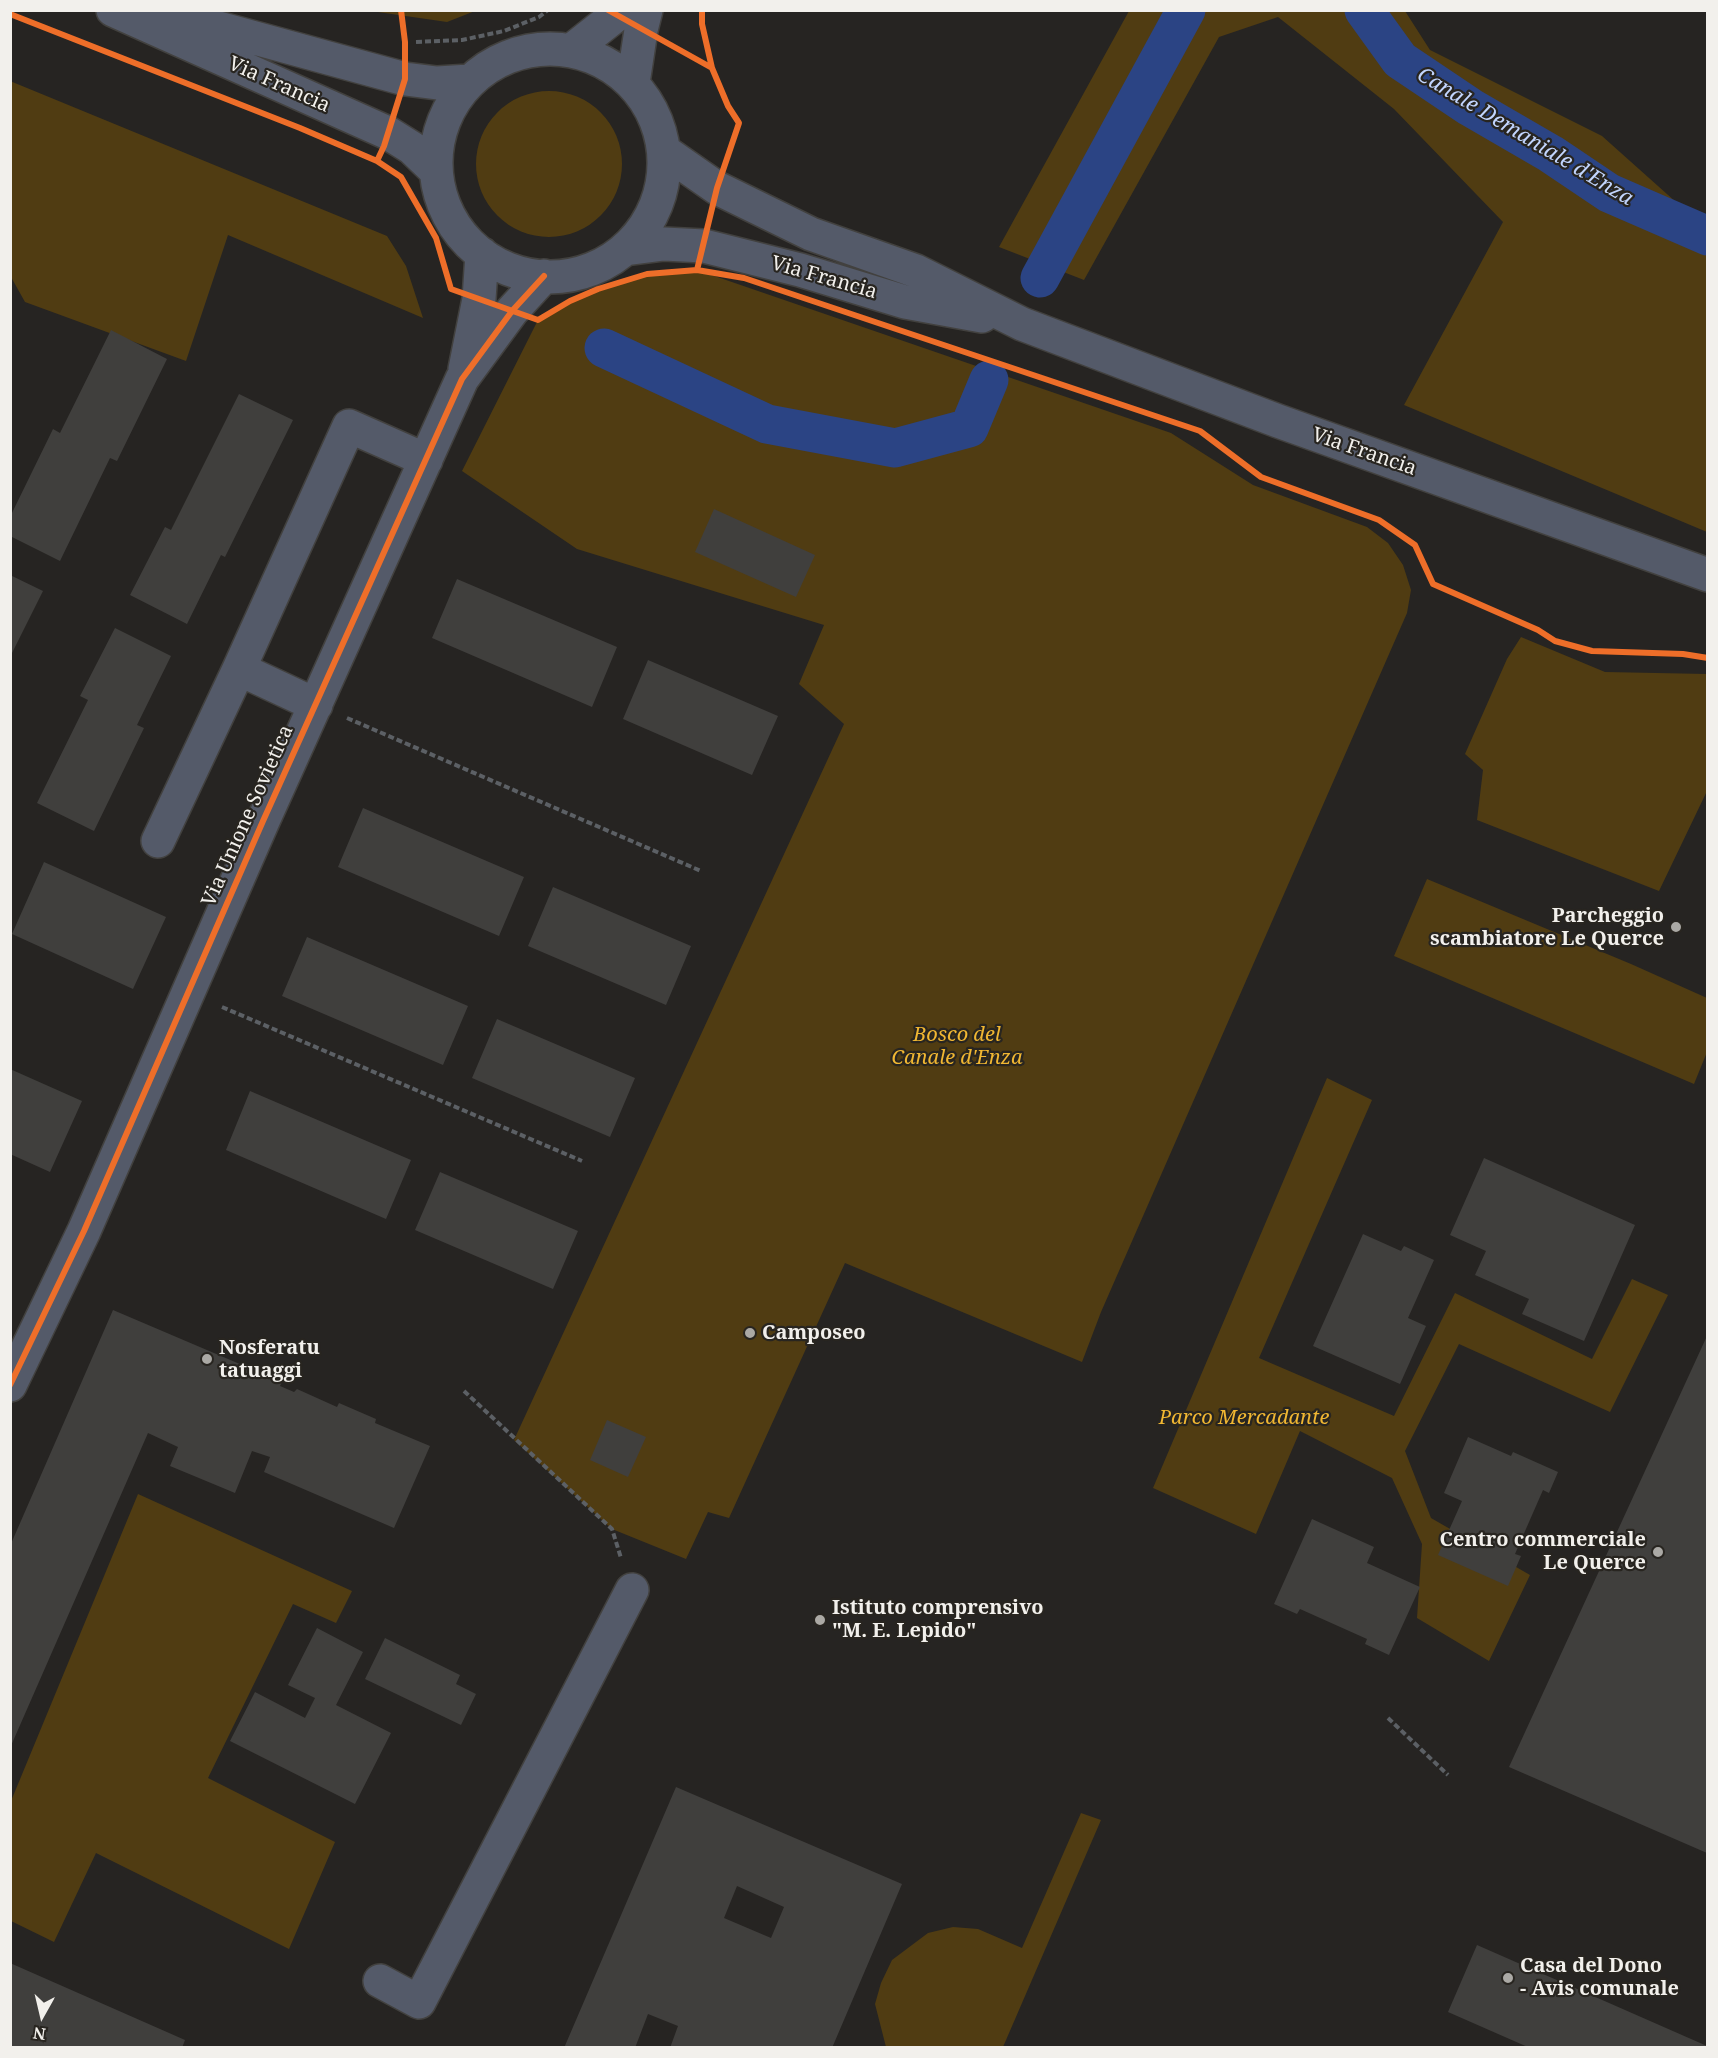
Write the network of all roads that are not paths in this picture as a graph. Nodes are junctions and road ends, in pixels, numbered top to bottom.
1 (113, 10) edge
2 (133, 10) edge
3 (618, 10) edge
4 (646, 10) edge
5 (572, 50) junction
6 (470, 81) junction
7 (633, 83) junction
8 (664, 151) junction
9 (436, 171) junction
10 (625, 249) junction
11 (482, 254) junction
12 (544, 276) junction
13 (1022, 324) junction
14 (462, 379) junction
15 (426, 460) junction
16 (1707, 574) edge
17 (239, 669) junction
18 (316, 705) junction
19 (158, 841) dead end
20 (10, 1385) edge
21 (632, 1590) road end
22 (380, 1981) dead end

1 - 9 street, Via Francia
2 - 6 street, Via Francia
3 - 5 street
4 - 7 street
5 - 6 street, Via Francia
5 - 7 street, Via Francia
6 - 9 street, Via Francia
7 - 8 street, Via Francia
8 - 10 street, Via Francia
8 - 13 street, Via Francia
9 - 11 street, Via Francia
10 - 12 street, Via Francia
10 - 13 street, Via Francia
11 - 12 street, Via Francia
11 - 14 street, Via Unione Sovietica
12 - 14 street, Via Unione Sovietica
13 - 16 street, Via Francia
14 - 15 street, Via Unione Sovietica
15 - 17 street
15 - 18 street, Via Unione Sovietica
17 - 18 street
17 - 19 street
18 - 20 street, Via Unione Sovietica
21 - 22 street

